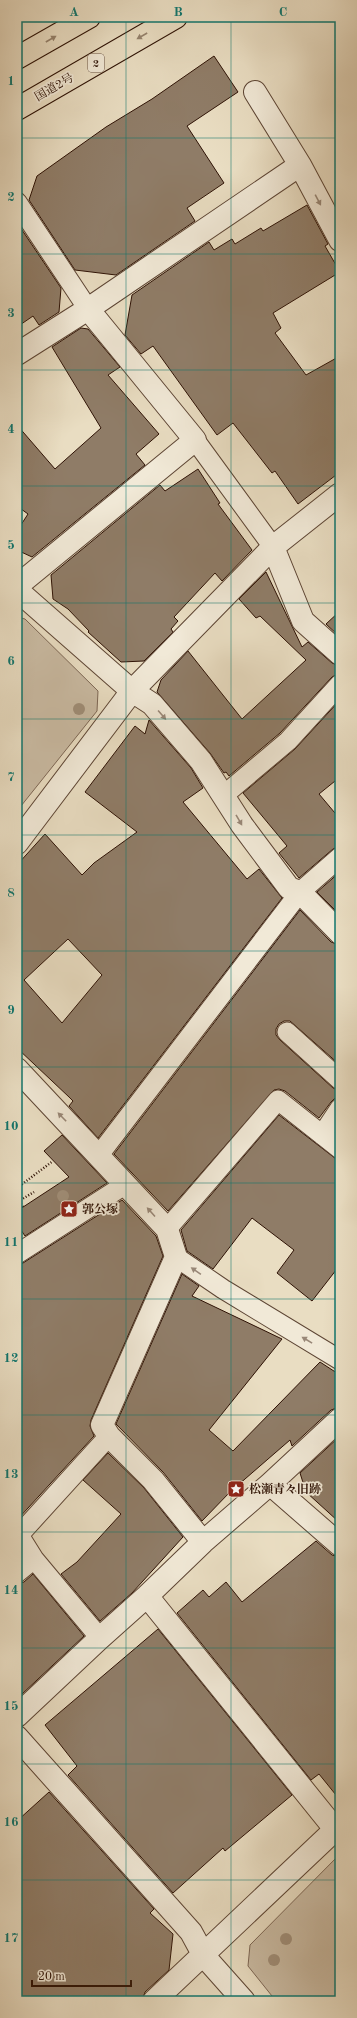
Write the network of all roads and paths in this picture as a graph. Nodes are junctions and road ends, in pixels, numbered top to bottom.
1 (89, 17) edge
2 (176, 17) edge
3 (17, 58) edge
4 (255, 92) dead end
5 (17, 109) edge
6 (300, 165) junction
7 (17, 202) edge
8 (340, 240) edge
9 (88, 309) junction
10 (17, 354) edge
11 (195, 440) junction
12 (340, 494) edge
13 (273, 547) junction
14 (17, 586) edge
15 (17, 590) edge
16 (340, 654) edge
17 (340, 684) edge
18 (132, 691) junction
19 (224, 795) junction
20 (17, 843) edge
21 (340, 857) edge
22 (300, 892) junction
23 (340, 933) edge
24 (287, 1032) dead end
25 (17, 1069) edge
26 (340, 1080) edge
27 (340, 1108) edge
28 (322, 1135) junction
29 (340, 1149) edge
30 (99, 1155) junction
31 (53, 1161) dead end
32 (126, 1184) junction
33 (17, 1188) edge
34 (34, 1192) dead end
35 (23, 1207) dead end
36 (167, 1229) junction
37 (17, 1254) edge
38 (176, 1257) junction
39 (340, 1360) edge
40 (340, 1419) edge
41 (109, 1436) junction
42 (270, 1484) junction
43 (18, 1533) edge
44 (203, 1542) junction
45 (340, 1545) edge
46 (34, 1559) junction
47 (17, 1573) edge
48 (147, 1596) junction
49 (100, 1638) junction
50 (17, 1716) edge
51 (17, 1737) edge
52 (338, 1827) edge
53 (204, 1956) junction
54 (154, 2001) edge
55 (244, 2001) edge

3 -> 1 highway
2 -> 5 highway, 国道2号 / 2
4 - 6 street
6 -> 8 street
6 - 9 street
7 - 9 lane
9 - 10 street
9 - 11 street
11 - 13 lane
11 - 14 street
12 - 13 street
13 - 16 street
13 - 18 street
15 - 18 street
17 - 19 lane
18 -> 19 street
18 - 20 street
19 -> 22 street
21 - 22 lane
22 - 23 street
22 - 30 lane
24 - 26 lane
30 -> 25 street
27 - 28 lane
28 - 29 lane
28 - 36 lane
30 - 32 street
31 - 33 path
36 -> 32 street
32 - 37 lane
34 - 35 path
36 - 38 street
39 -> 38 lane
38 - 41 street
40 - 42 street
41 - 43 lane
41 - 44 street
42 - 44 street
42 - 45 street
43 - 46 lane
44 - 48 street
46 - 47 lane
46 - 49 lane
48 - 49 street
48 - 52 street
49 - 50 street
51 - 53 street
52 - 53 street
53 - 54 street
53 - 55 street

